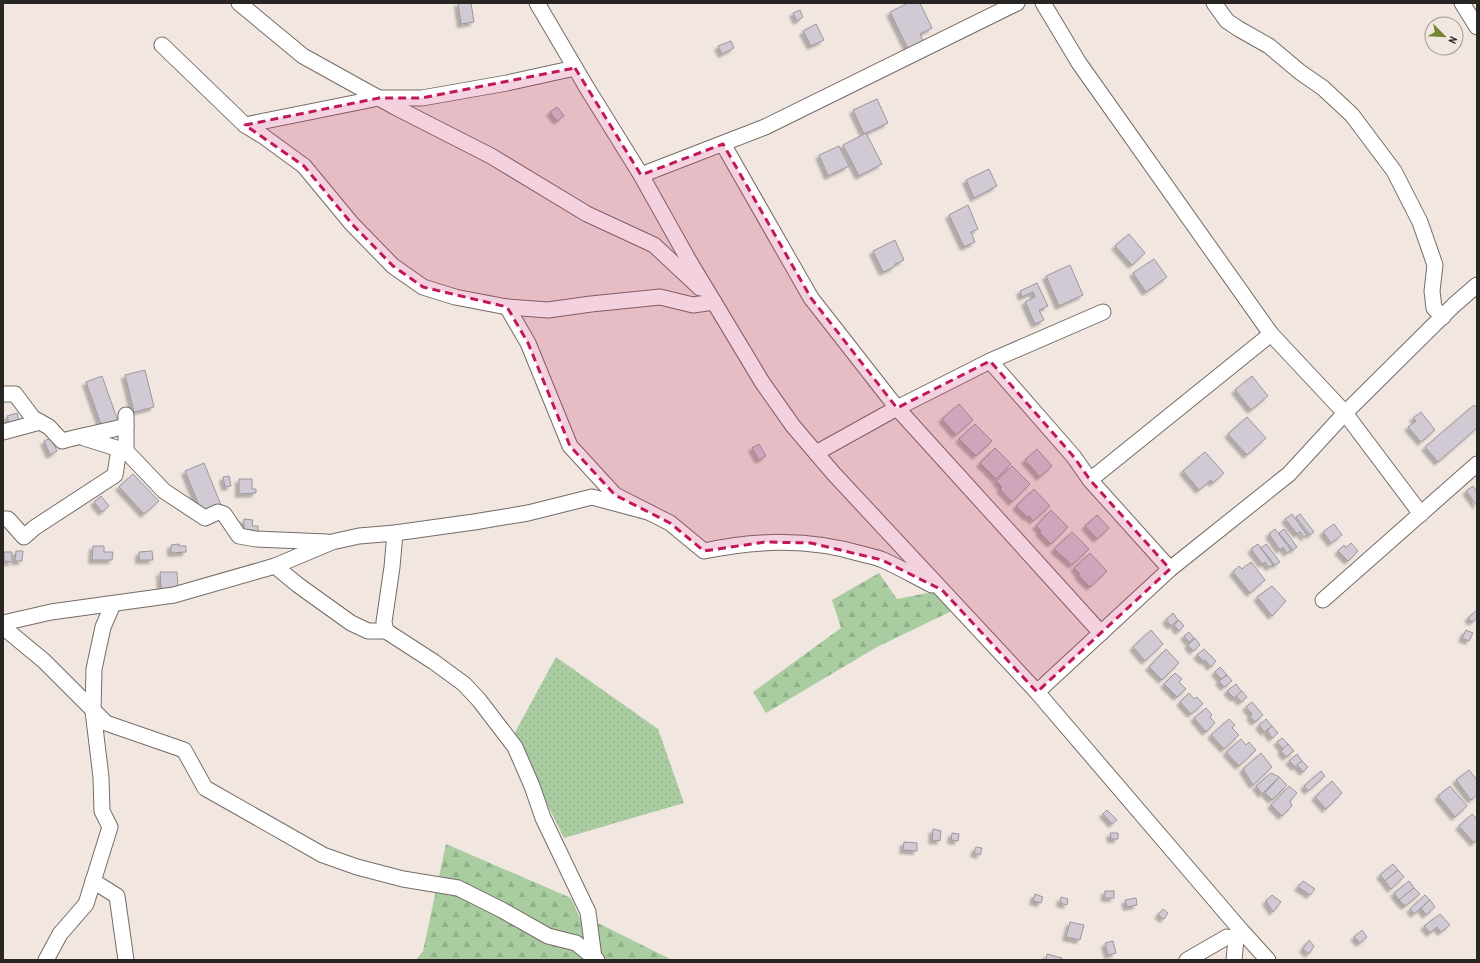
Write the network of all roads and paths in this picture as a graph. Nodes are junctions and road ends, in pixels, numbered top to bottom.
1 (239, 3) edge
2 (537, 3) edge
3 (1018, 3) edge
4 (1044, 3) edge
5 (1214, 3) edge
6 (1462, 3) edge
7 (1475, 18) edge
8 (162, 45) dead end
9 (575, 68) junction
10 (379, 98) junction
11 (245, 126) junction
12 (723, 144) junction
13 (641, 175) junction
14 (1477, 285) edge
15 (714, 302) junction
16 (507, 307) junction
17 (1103, 312) dead end
18 (1443, 317) junction
19 (1271, 334) junction
20 (990, 361) junction
21 (3, 394) edge
22 (897, 408) junction
23 (1345, 413) junction
24 (40, 422) junction
25 (3, 432) edge
26 (79, 436) junction
27 (123, 450) junction
28 (816, 452) junction
29 (1477, 464) edge
30 (1090, 480) junction
31 (648, 512) junction
32 (1421, 514) junction
33 (3, 519) edge
34 (395, 533) junction
35 (332, 542) junction
36 (276, 566) junction
37 (1170, 569) junction
38 (942, 590) junction
39 (1323, 600) dead end
40 (113, 604) junction
41 (3, 623) edge
42 (3, 627) edge
43 (386, 631) junction
44 (1100, 633) junction
45 (1037, 692) junction
46 (94, 711) junction
47 (93, 881) junction
48 (1238, 934) junction
49 (596, 959) edge
50 (46, 960) edge
51 (126, 960) edge
52 (1188, 960) edge
53 (1234, 960) edge
54 (1268, 960) edge

1 - 10 street
2 - 9 street
3 - 12 street
4 - 19 street
5 - 18 street
6 - 7 street
8 - 11 street
9 - 10 street
9 - 13 street
10 - 11 street
10 - 15 street
11 - 16 street
12 - 13 street
12 - 22 street
13 - 15 street
14 - 18 street
15 - 16 street
15 - 28 street
16 - 31 street
17 - 20 street
18 - 23 street
19 - 23 street
19 - 30 street
20 - 22 street
20 - 30 street
21 - 24 street
22 - 28 street
22 - 44 street
23 - 32 street
23 - 37 street
24 - 25 street
24 - 26 street
26 - 27 street
26 - 27 street
27 - 33 street
27 - 35 street
28 - 38 street
29 - 32 street
30 - 37 street
31 - 34 street
31 - 38 street
32 - 39 street
34 - 35 street
34 - 43 street
35 - 36 street
36 - 40 street
36 - 43 street
37 - 44 street
38 - 45 street
40 - 41 street
40 - 46 street
42 - 46 street
43 - 49 street
44 - 45 street
45 - 48 street
46 - 47 street
46 - 49 street
47 - 50 street
47 - 51 street
48 - 52 street
48 - 53 street
48 - 54 street

